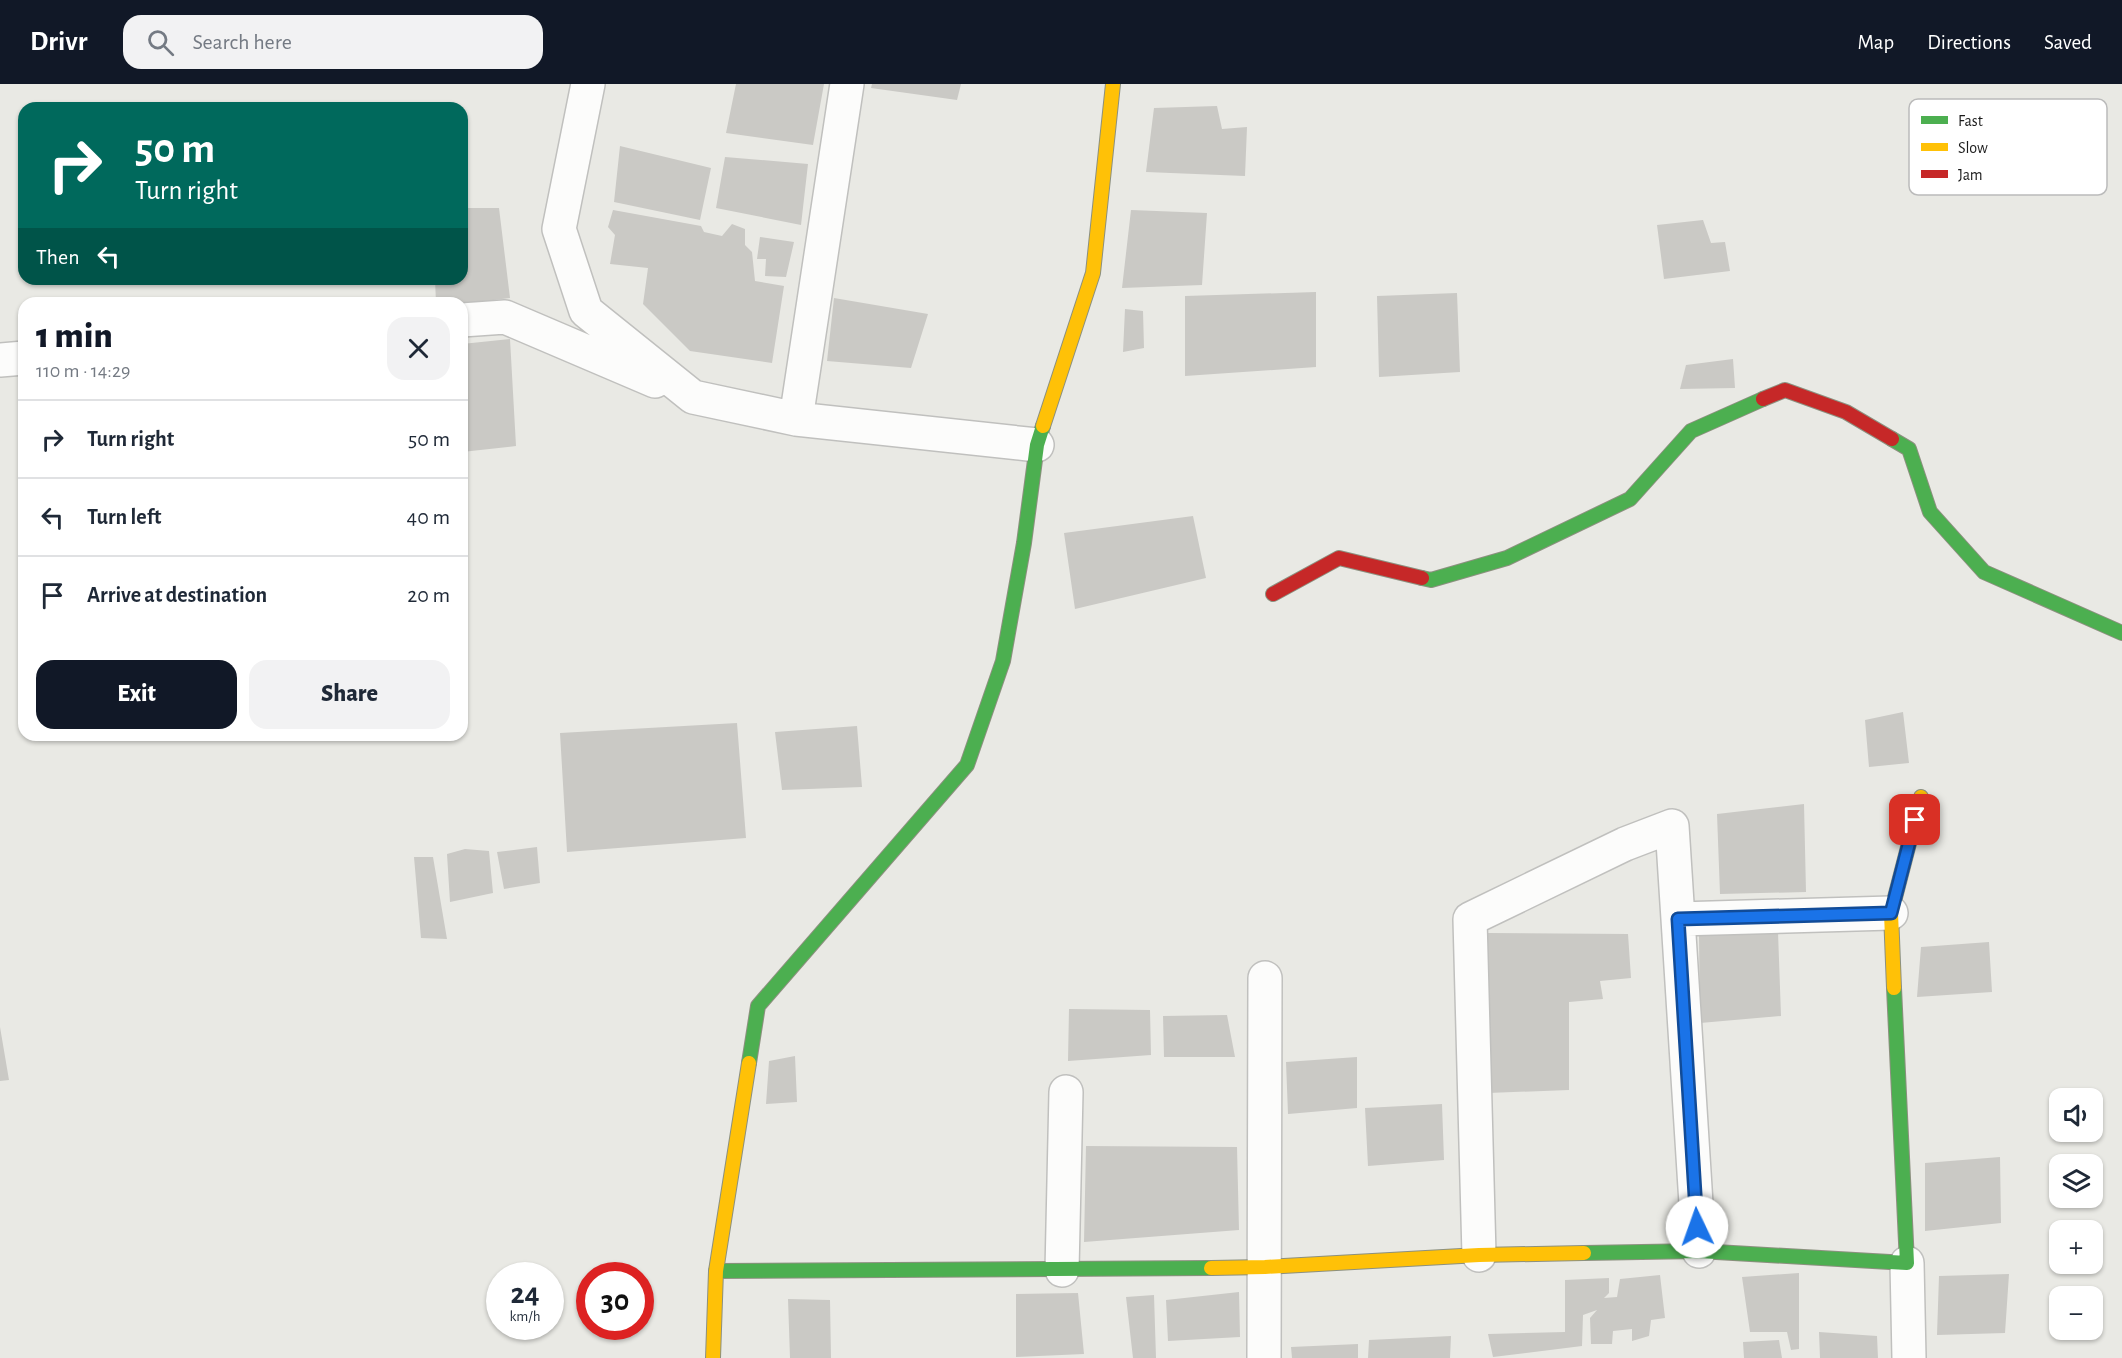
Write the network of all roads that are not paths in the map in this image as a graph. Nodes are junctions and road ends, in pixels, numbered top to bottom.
1 (588, 84) edge
2 (847, 84) edge
3 (1113, 84) edge
4 (468, 320) edge
5 (18, 358) edge
6 (0, 360) edge
7 (693, 397) junction
8 (796, 419) junction
9 (1037, 445) junction
10 (1273, 594) dead end
11 (2122, 633) edge
12 (1921, 797) dead end
13 (1891, 913) junction
14 (1678, 919) junction
15 (1265, 978) dead end
16 (1066, 1092) dead end
17 (1699, 1251) junction
18 (1479, 1255) junction
19 (1907, 1263) junction
20 (1265, 1267) junction
21 (1062, 1270) junction
22 (716, 1271) junction
23 (713, 1358) edge
24 (1264, 1358) edge
25 (1909, 1358) edge

1 - 7 street
2 - 8 street
3 - 9 street
4 - 7 street
5 - 6 street
7 - 8 street
8 - 9 street
9 - 22 street
10 - 11 street
12 - 13 street
13 - 14 street
13 - 19 street
14 - 17 street
14 - 18 street
15 - 20 street
16 - 21 street
17 - 18 street
17 - 19 street
18 - 20 street
19 - 25 street
20 - 21 street
20 - 24 street
21 - 22 street
22 - 23 street

